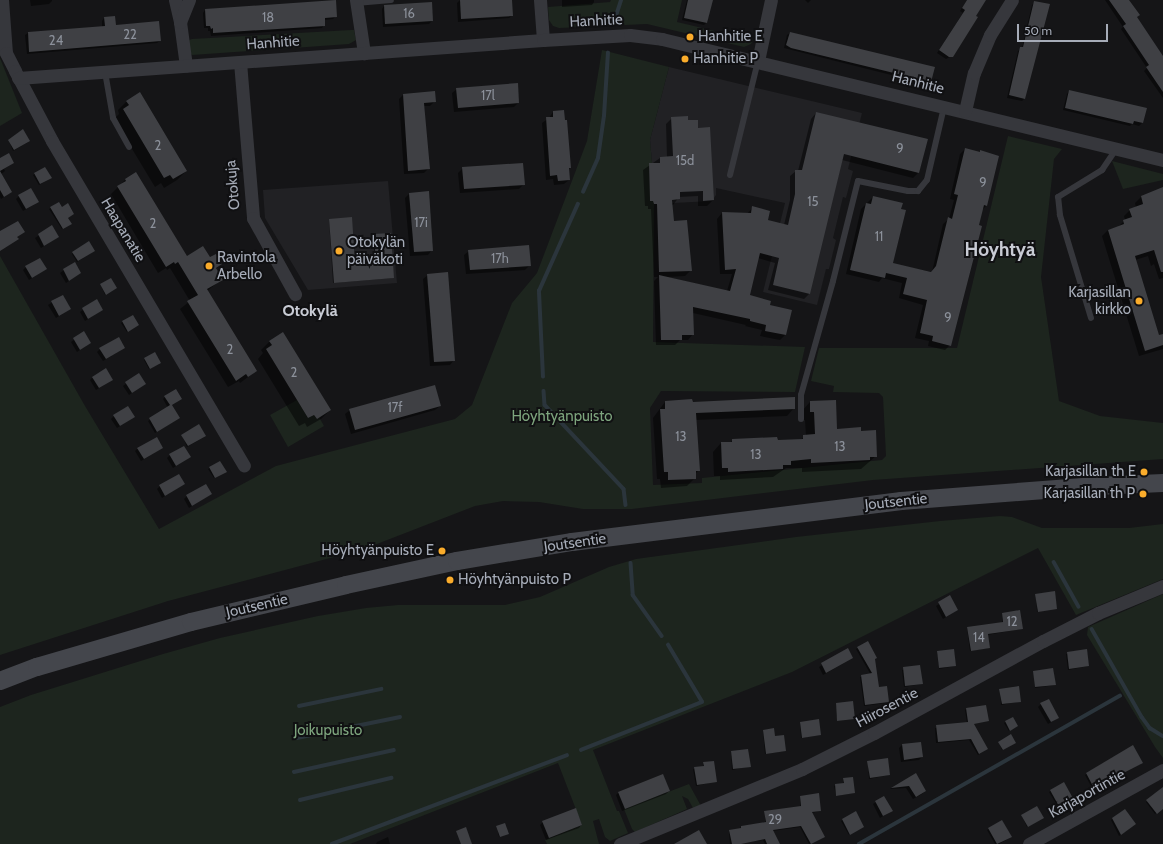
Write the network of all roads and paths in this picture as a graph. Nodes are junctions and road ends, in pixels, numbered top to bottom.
1 (2, 0) edge
2 (175, 0) edge
3 (189, 0) edge
4 (391, 0) edge
5 (540, 0) edge
6 (771, 0) edge
7 (1012, 0) edge
8 (356, 1) edge
9 (180, 22) junction
10 (543, 40) junction
11 (364, 53) junction
12 (758, 61) junction
13 (240, 62) junction
14 (186, 66) junction
15 (105, 72) junction
16 (18, 78) junction
17 (944, 107) junction
18 (966, 111) junction
19 (129, 147) dead end
20 (1116, 149) junction
21 (1163, 160) edge
22 (730, 175) dead end
23 (295, 294) dead end
24 (1091, 318) dead end
25 (801, 419) dead end
26 (244, 466) dead end
27 (1163, 483) edge
28 (1163, 586) edge
29 (0, 681) edge
30 (1161, 771) edge
31 (620, 844) edge
32 (1029, 844) edge

1 - 16 street, Haapanatie
2 - 9 street
3 - 9 street
4 - 8 lane
5 - 10 street
6 - 12 street
7 - 18 street
8 - 11 street
9 - 14 street
10 - 11 street, Hanhitie
10 - 12 street, Hanhitie
11 - 13 street, Hanhitie
12 - 17 street, Hanhitie
12 - 22 lane
13 - 14 street, Hanhitie
13 - 23 street, Otokuja
14 - 15 street, Hanhitie
15 - 16 street, Hanhitie
15 - 19 lane
16 - 26 street, Haapanatie
17 - 18 street, Hanhitie
17 - 25 lane
18 - 20 street, Hanhitie
20 - 21 street, Hanhitie
20 - 24 lane
27 - 29 main road, Joutsentie
28 - 31 street, Hiirosentie
30 - 32 street, Karjaportintie

